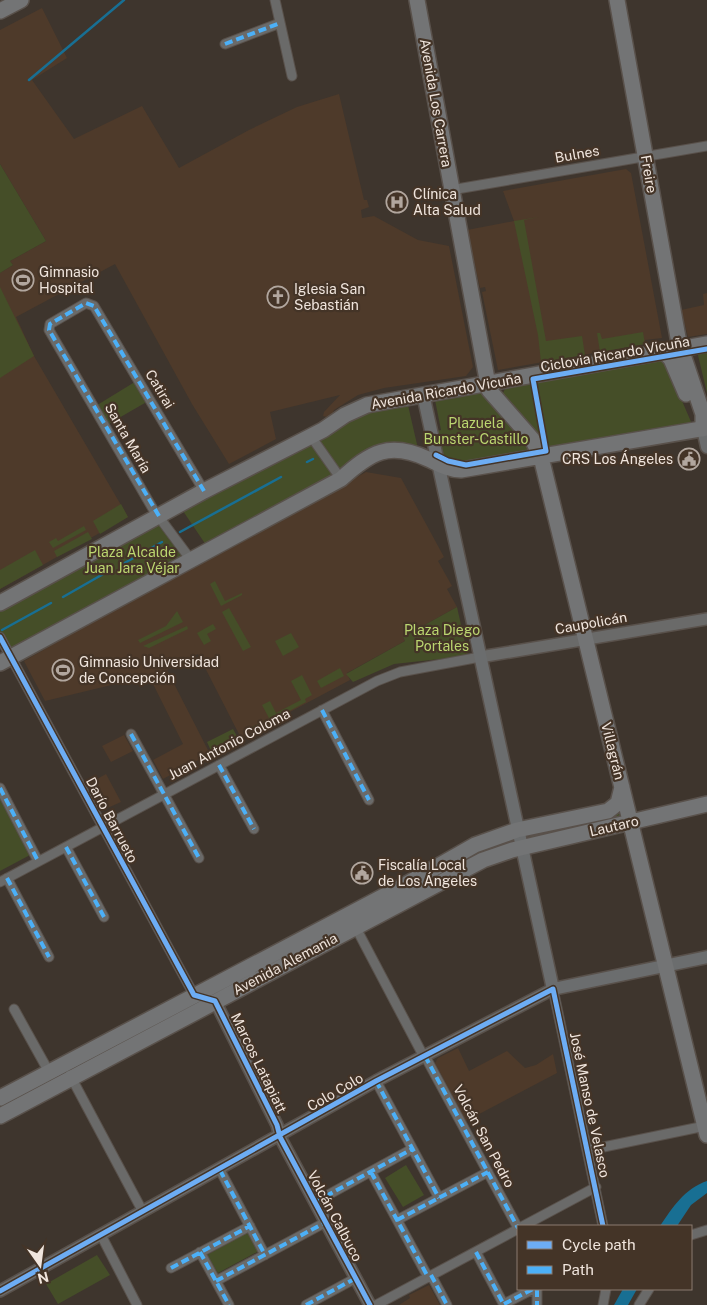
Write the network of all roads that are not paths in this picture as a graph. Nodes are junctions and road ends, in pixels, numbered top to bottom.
1 (4, 0) edge
2 (21, 0) edge
3 (275, 0) edge
4 (417, 0) edge
5 (617, 0) edge
6 (0, 2) edge
7 (0, 11) edge
8 (280, 23) junction
9 (225, 44) dead end
10 (292, 76) dead end
11 (707, 146) edge
12 (645, 157) junction
13 (452, 190) junction
14 (48, 327) joint
15 (707, 344) edge
16 (680, 348) junction
17 (663, 351) junction
18 (524, 377) junction
19 (487, 383) junction
20 (423, 394) junction
21 (503, 407) junction
22 (705, 428) edge
23 (310, 435) junction
24 (707, 447) edge
25 (541, 457) junction
26 (438, 464) junction
27 (341, 479) junction
28 (204, 492) junction
29 (159, 516) junction
30 (191, 560) junction
31 (0, 603) edge
32 (707, 619) edge
33 (0, 637) edge
34 (586, 638) junction
35 (480, 657) junction
36 (5, 660) edge
37 (322, 710) junction
38 (131, 734) dead end
39 (219, 765) junction
40 (622, 786) junction
41 (1, 792) edge
42 (164, 794) junction
43 (369, 800) dead end
44 (707, 804) edge
45 (630, 822) junction
46 (103, 827) junction
47 (254, 829) dead end
48 (517, 830) junction
49 (66, 847) junction
50 (521, 848) junction
51 (199, 858) dead end
52 (38, 861) junction
53 (3, 880) edge
54 (104, 918) dead end
55 (356, 926) junction
56 (49, 957) dead end
57 (707, 957) edge
58 (666, 966) junction
59 (553, 989) junction
60 (194, 996) junction
61 (215, 1001) junction
62 (14, 1009) dead end
63 (425, 1056) junction
64 (64, 1064) junction
65 (49, 1072) junction
66 (71, 1078) junction
67 (376, 1081) junction
68 (0, 1098) edge
69 (0, 1116) edge
70 (706, 1131) edge
71 (280, 1137) junction
72 (412, 1149) junction
73 (589, 1150) junction
74 (220, 1170) junction
75 (371, 1172) junction
76 (488, 1172) junction
77 (596, 1187) junction
78 (439, 1198) junction
79 (315, 1202) junction
80 (143, 1212) junction
81 (397, 1220) junction
82 (326, 1222) junction
83 (525, 1225) edge
84 (603, 1225) edge
85 (250, 1226) junction
86 (517, 1226) edge
87 (517, 1229) edge
88 (707, 1230) edge
89 (101, 1235) junction
90 (692, 1235) edge
91 (200, 1252) junction
92 (476, 1252) junction
93 (265, 1255) junction
94 (171, 1268) dead end
95 (430, 1276) junction
96 (356, 1278) junction
97 (216, 1281) junction
98 (531, 1290) edge
99 (537, 1290) edge
100 (606, 1290) edge
101 (647, 1290) edge
102 (0, 1291) edge
103 (504, 1304) edge
104 (137, 1305) edge
105 (229, 1305) edge
106 (306, 1305) edge
107 (370, 1305) edge
108 (376, 1305) edge
109 (448, 1305) edge
110 (537, 1305) edge
111 (603, 1305) edge
112 (639, 1305) edge

1 - 6 main road
2 - 7 main road
3 - 8 street
4 - 13 main road, Avenida Los Carrera
5 - 12 main road, Freire
8 - 9 street
8 - 10 street
11 - 12 street, Bulnes
12 - 13 street, Bulnes
12 - 16 main road, Freire
13 - 19 main road, Avenida Los Carrera
14 - 28 street, Catirai
14 - 29 street, Santa María
15 - 16 main road, Avenida Ricardo Vicuña
16 - 17 main road, Avenida Ricardo Vicuña
16 - 22 main road, Freire
17 - 18 main road, Avenida Ricardo Vicuña
17 - 22 main road
18 - 19 main road, Avenida Ricardo Vicuña
18 - 21 main road
19 - 20 main road, Avenida Ricardo Vicuña
19 - 21 main road, Villagrán
20 - 23 main road, Avenida Ricardo Vicuña
20 - 26 main road, José Manso de Velasco
21 - 25 main road, Villagrán
22 - 24 main road
22 - 25 main road
23 - 27 street
23 - 28 main road, Avenida Ricardo Vicuña
25 - 26 main road
25 - 34 main road, Villagrán
26 - 27 main road
26 - 35 main road, José Manso de Velasco
27 - 30 main road
28 - 29 main road, Avenida Ricardo Vicuña
29 - 30 street, Santa María
29 - 31 main road, Avenida Ricardo Vicuña
30 - 36 main road
32 - 34 street, Caupolicán
33 - 36 street, Darío Barrueto
34 - 35 street, Caupolicán
34 - 40 main road, Villagrán
35 - 37 street, Juan Antonio Coloma
35 - 48 main road, José Manso de Velasco
36 - 46 street, Darío Barrueto
37 - 39 street, Juan Antonio Coloma
37 - 43 street
38 - 42 street
39 - 42 street, Juan Antonio Coloma
39 - 47 street
40 - 45 main road, Villagrán
40 - 48 main road, Lautaro
41 - 52 street
42 - 46 street, Juan Antonio Coloma
42 - 51 street
44 - 45 main road, Lautaro
45 - 50 main road, Lautaro
45 - 58 main road, Villagrán
46 - 49 street, Juan Antonio Coloma
46 - 60 street, Darío Barrueto
48 - 50 main road, José Manso de Velasco
48 - 60 main road, Avenida Alemania
49 - 52 street, Juan Antonio Coloma
49 - 54 street
50 - 55 main road, Avenida Alemania
50 - 59 main road, José Manso de Velasco
52 - 53 street, Juan Antonio Coloma
53 - 56 street
55 - 61 main road, Avenida Alemania
55 - 63 street, Volcán San Pedro
57 - 58 main road, Colo Colo
58 - 59 main road, Colo Colo
58 - 70 main road, Villagrán
59 - 63 street, Colo Colo
59 - 73 street, José Manso de Velasco
60 - 61 street
60 - 64 main road, Avenida Alemania
61 - 66 main road, Avenida Alemania
61 - 71 street, Marcos Latapiatt
62 - 65 street
63 - 67 street, Colo Colo
63 - 76 street, Volcán San Pedro
64 - 65 main road, Avenida Alemania
64 - 66 street
65 - 68 main road, Avenida Alemania
66 - 69 main road, Avenida Alemania
66 - 80 street
67 - 71 street, Colo Colo
67 - 72 street
70 - 73 street
71 - 74 street, Colo Colo
71 - 79 street, Volcán Calbuco
72 - 75 street
72 - 78 street
73 - 77 street, José Manso de Velasco
74 - 80 street, Colo Colo
74 - 85 street
75 - 79 street
75 - 81 street
76 - 78 street
76 - 86 street, Volcán San Pedro
77 - 83 street
77 - 84 street, José Manso de Velasco
78 - 81 street
79 - 82 street, Volcán Calbuco
80 - 89 street, Colo Colo
81 - 95 street
82 - 93 street
82 - 96 street, Volcán Calbuco
85 - 91 street
85 - 93 street
87 - 92 street
88 - 90 street
89 - 102 street, Colo Colo
89 - 104 street
91 - 94 street
91 - 97 street
92 - 95 street
92 - 103 street
93 - 97 street
95 - 108 street
95 - 109 street
96 - 106 street
96 - 107 street, Volcán Calbuco
97 - 105 street
98 - 103 street
99 - 110 street
100 - 111 street
101 - 112 street

